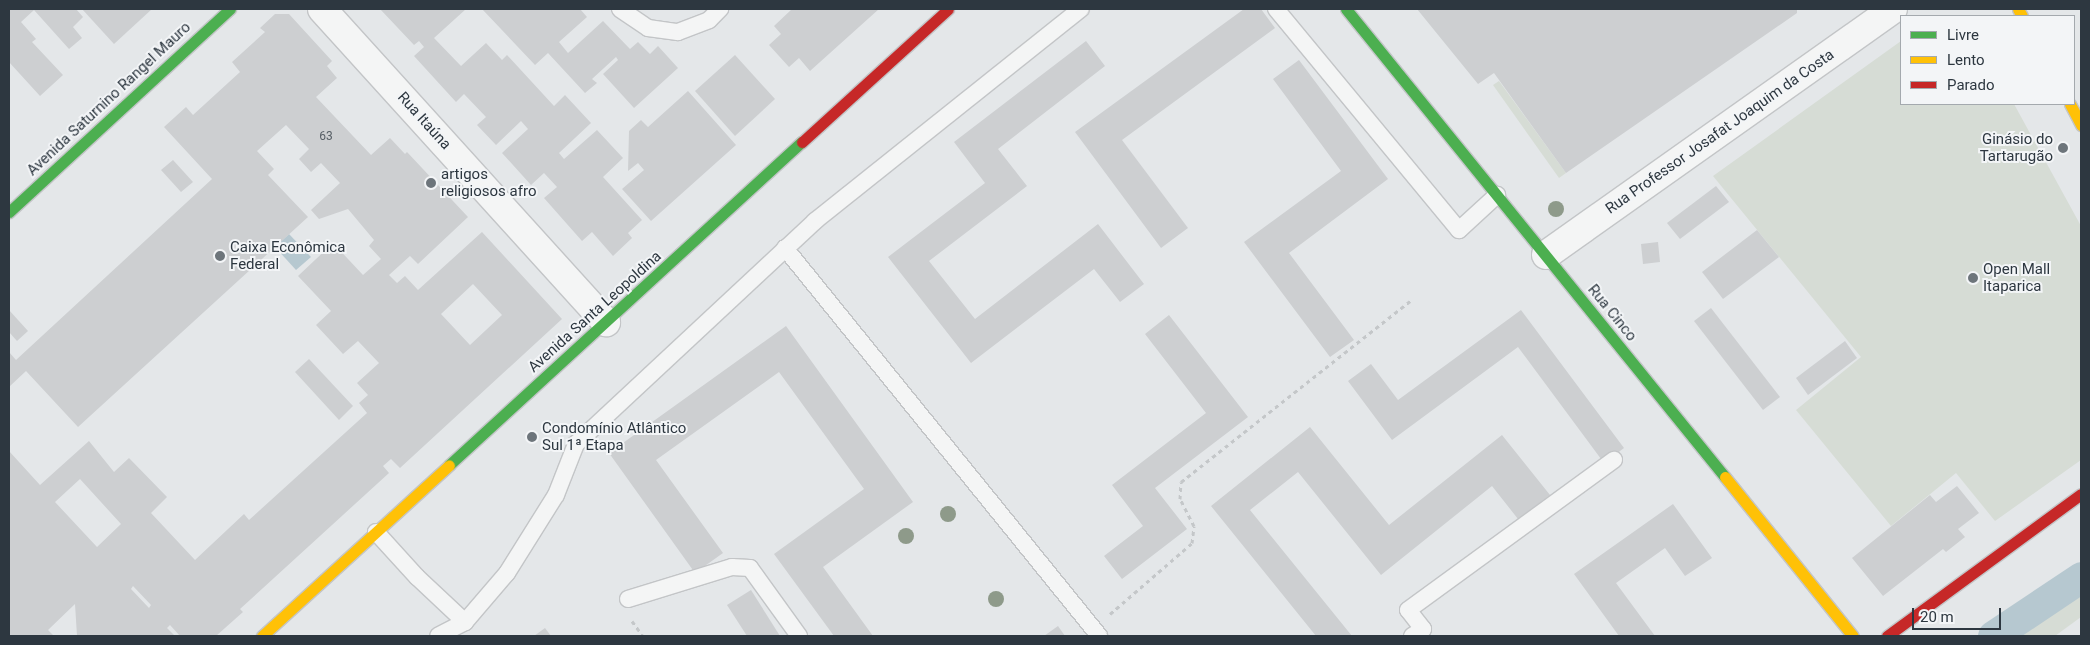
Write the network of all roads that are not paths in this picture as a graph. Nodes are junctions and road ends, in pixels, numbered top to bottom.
1 (230, 9) edge
2 (322, 9) edge
3 (620, 9) edge
4 (720, 9) edge
5 (948, 9) edge
6 (1081, 9) edge
7 (1276, 9) edge
8 (1346, 9) edge
9 (1893, 9) edge
10 (2071, 105) edge
11 (2081, 125) edge
12 (1497, 195) junction
13 (9, 212) edge
14 (785, 248) junction
15 (1546, 255) junction
16 (606, 322) junction
17 (1614, 460) dead end
18 (2081, 494) edge
19 (376, 532) junction
20 (628, 606) road end
21 (465, 622) junction
22 (1096, 632) edge
23 (262, 636) edge
24 (438, 636) edge
25 (799, 636) edge
26 (1412, 636) edge
27 (1853, 636) edge
28 (1887, 636) edge

1 - 13 street, Avenida Saturnino Rangel Mauro
2 - 16 street, Rua Itaúna
3 - 4 lane
5 - 16 street, Avenida Santa Leopoldina
6 - 14 lane
7 - 12 lane
8 - 12 street, Rua Cinco
9 - 15 street, Rua Professor Josafat Joaquim da Costa
10 - 11 street
12 - 15 street, Rua Cinco
14 - 21 lane
14 - 22 lane
15 - 27 street, Rua Cinco
16 - 19 street, Avenida Santa Leopoldina
17 - 26 lane
18 - 28 street
19 - 21 lane
19 - 23 street, Avenida Santa Leopoldina
20 - 25 lane
21 - 24 lane

